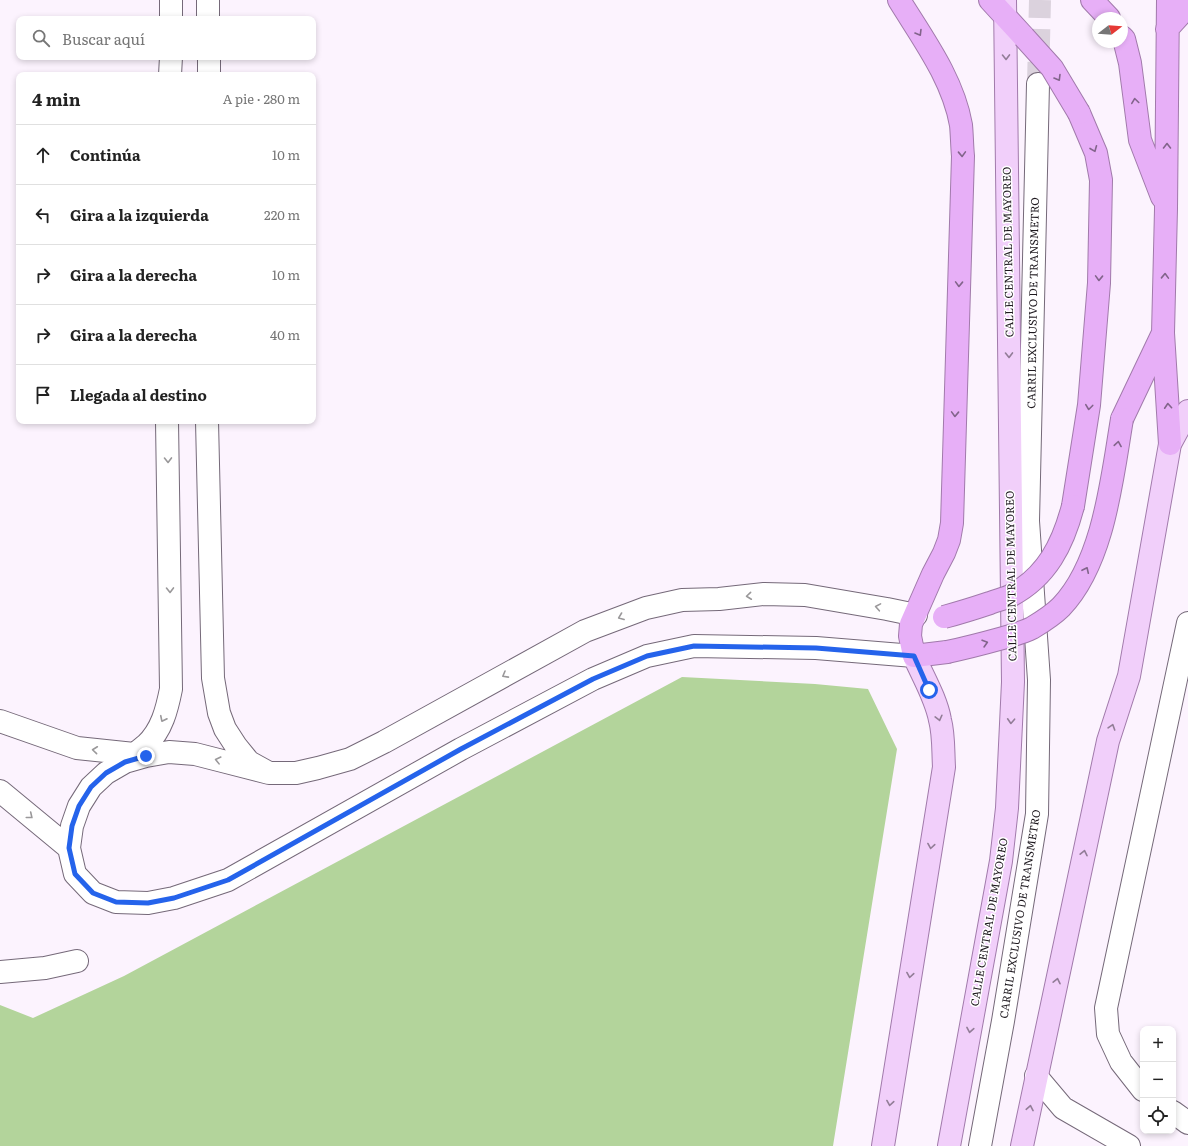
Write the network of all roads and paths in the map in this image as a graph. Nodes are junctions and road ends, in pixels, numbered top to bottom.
1 (171, 0) edge
2 (208, 0) edge
3 (899, 0) edge
4 (990, 0) edge
5 (1092, 0) edge
6 (1168, 0) edge
7 (1188, 6) edge
8 (1005, 9) edge
9 (1103, 12) edge
10 (171, 16) edge
11 (208, 16) edge
12 (1167, 29) junction
13 (1126, 48) edge
14 (171, 60) edge
15 (209, 60) edge
16 (170, 72) edge
17 (209, 72) edge
18 (1038, 84) tunnel mouth
19 (1166, 209) junction
20 (1163, 333) junction
21 (1188, 411) edge
22 (167, 424) edge
23 (207, 424) edge
24 (1170, 444) junction
25 (916, 615) junction
26 (1188, 623) edge
27 (914, 656) junction
28 (0, 721) edge
29 (130, 758) junction
30 (269, 773) junction
31 (0, 791) edge
32 (69, 848) junction
33 (77, 961) dead end
34 (0, 972) edge
35 (1036, 1076) junction
36 (1140, 1086) edge
37 (1176, 1114) edge
38 (1188, 1123) edge
39 (1096, 1138) edge
40 (883, 1146) edge
41 (949, 1146) edge
42 (980, 1146) edge
43 (1022, 1146) edge
44 (1129, 1146) edge

1 - 10 street
2 - 11 street
3 -> 25 highway
4 - 8 highway
5 - 9 highway
6 - 12 highway
7 - 12 highway
8 -> 25 highway, bridge
8 -> 41 main road, CALLE CENTRAL DE MAYOREO
19 -> 12 highway
19 -> 13 highway
14 - 16 street
15 - 17 street
18 - 42 street, CARRIL EXCLUSIVO DE TRANSMETRO
20 -> 19 highway
24 -> 20 highway
27 -> 20 highway, bridge
21 - 24 main road
22 -> 29 street
23 - 30 street
35 -> 24 main road
25 - 27 highway
25 -> 30 street
26 - 36 street
27 - 32 street
27 -> 40 main road
29 -> 28 street
30 -> 29 street
29 - 32 street
31 -> 32 street
33 - 34 street
35 - 39 street
43 -> 35 main road
37 - 38 street
39 - 44 street

